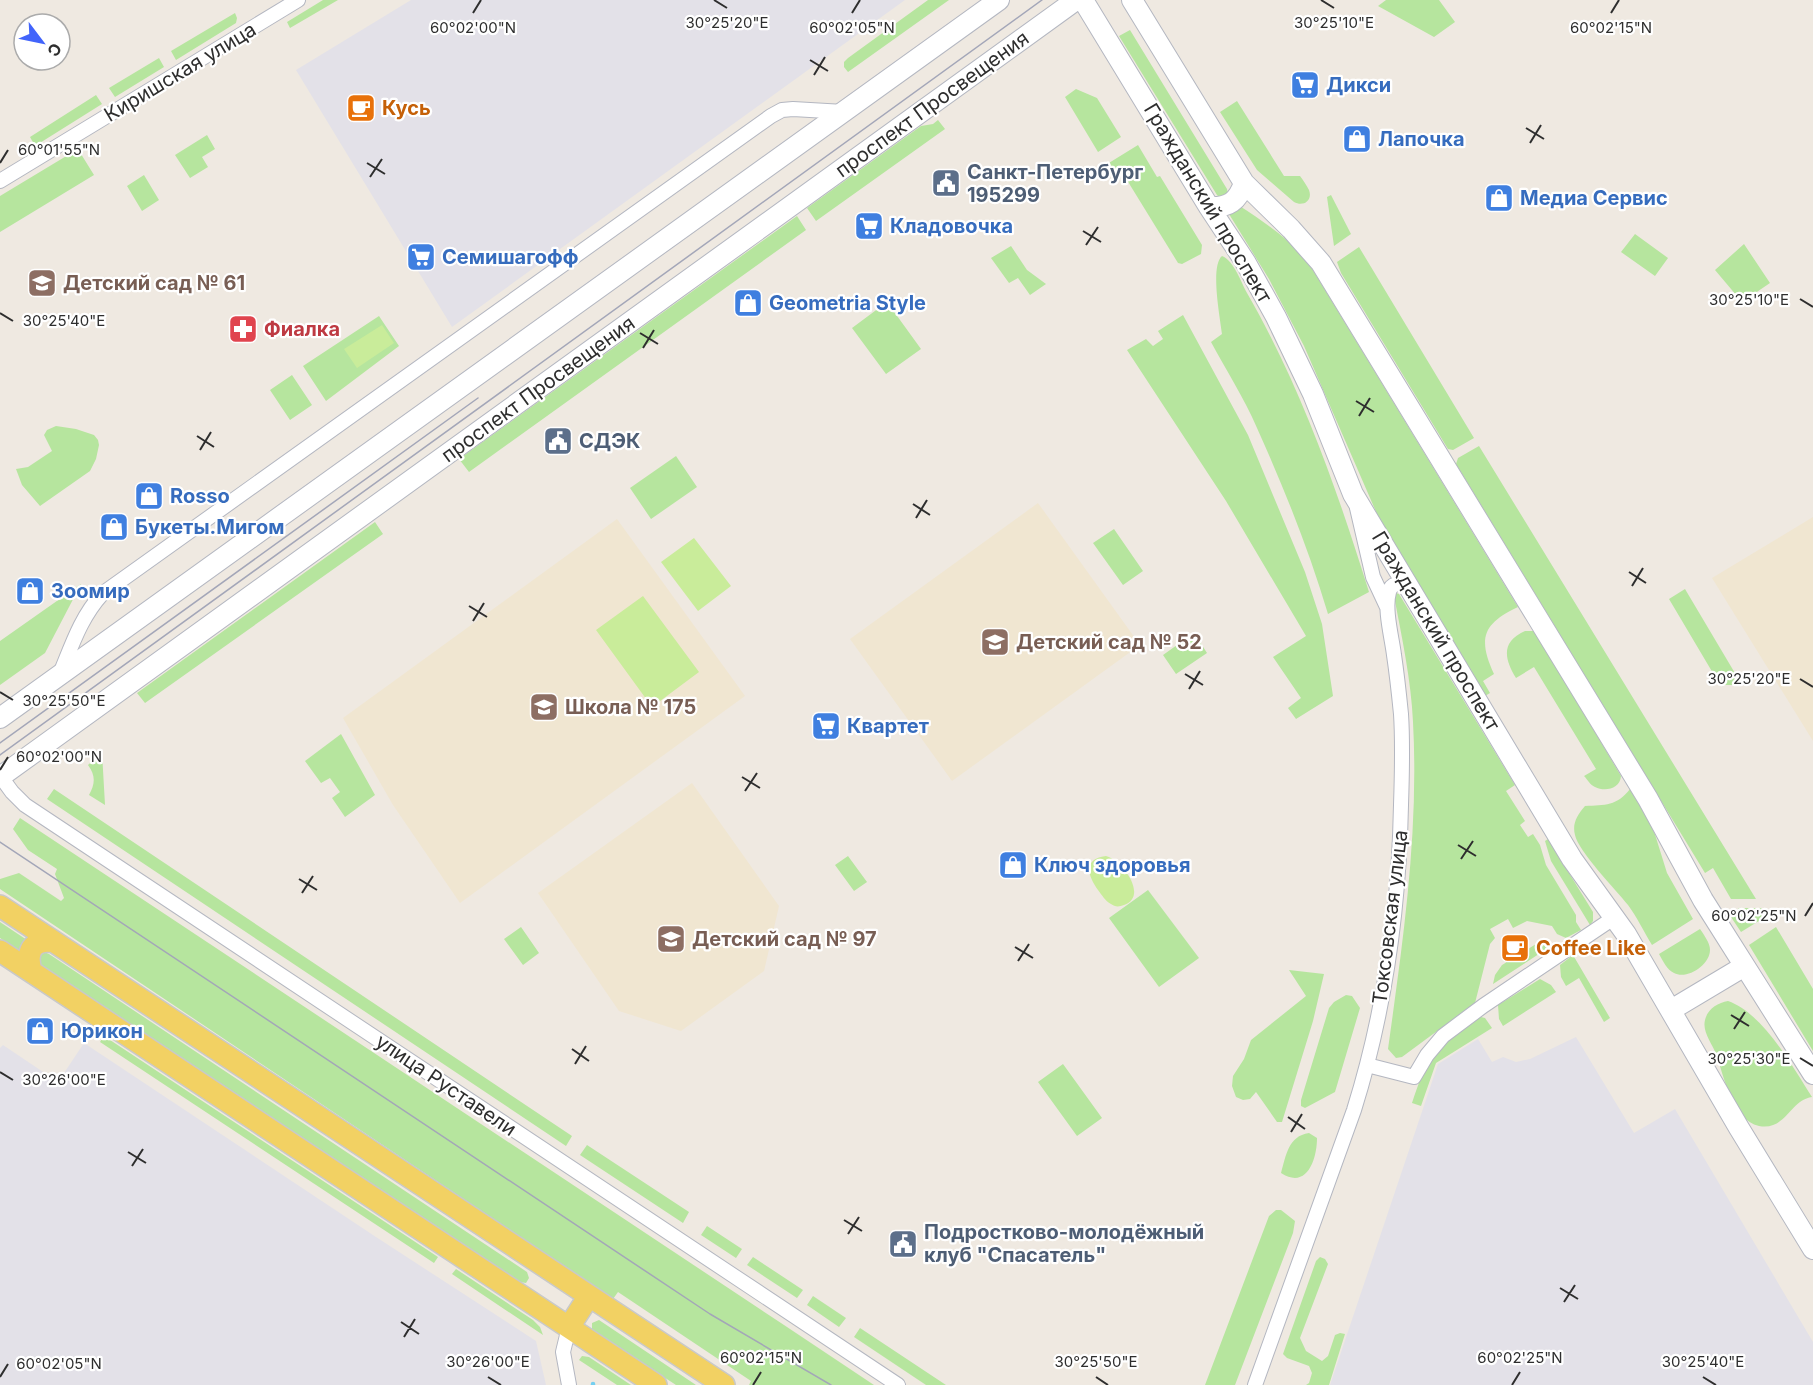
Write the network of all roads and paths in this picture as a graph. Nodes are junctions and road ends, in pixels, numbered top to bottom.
1 (298, 0) edge
2 (999, 0) edge
3 (1076, 0) edge
4 (1083, 0) edge
5 (1132, 0) edge
6 (844, 112) junction
7 (0, 181) edge
8 (1244, 183) junction
9 (1209, 207) junction
10 (1353, 494) junction
11 (1407, 585) junction
12 (1388, 609) junction
13 (59, 676) junction
14 (0, 718) edge
15 (0, 777) edge
16 (0, 906) edge
17 (1615, 917) junction
18 (53, 941) junction
19 (0, 951) edge
20 (1743, 967) junction
21 (31, 971) junction
22 (1671, 1011) junction
23 (1367, 1065) junction
24 (1813, 1074) edge
25 (1813, 1249) edge
26 (589, 1296) junction
27 (569, 1327) junction
28 (569, 1385) edge
29 (656, 1385) edge
30 (724, 1385) edge
31 (898, 1385) edge
32 (1255, 1385) edge

1 - 7 street, Киришская улица
2 - 6 main road
3 - 15 main road, проспект Просвещения
4 - 9 main road, Гражданский проспект
5 - 8 main road, Гражданский проспект
6 - 13 main road
6 - 13 street
8 - 9 main road
8 - 20 main road, Гражданский проспект
9 - 10 main road, Гражданский проспект
10 - 11 main road, Гражданский проспект
10 - 12 street, Токсовская улица
11 - 12 street, Токсовская улица
11 - 17 main road, Гражданский проспект
12 - 23 street, Токсовская улица
13 - 14 main road
15 - 31 street, улица Руставели
16 - 18 main road
17 - 22 main road, Гражданский проспект
17 - 23 street
18 - 21 main road
18 - 26 main road
19 - 21 main road
20 - 22 main road
20 - 24 main road, Гражданский проспект
21 - 27 main road
22 - 25 main road, Гражданский проспект
23 - 32 street, Токсовская улица
26 - 27 main road
26 - 30 main road
27 - 28 street
27 - 29 main road

